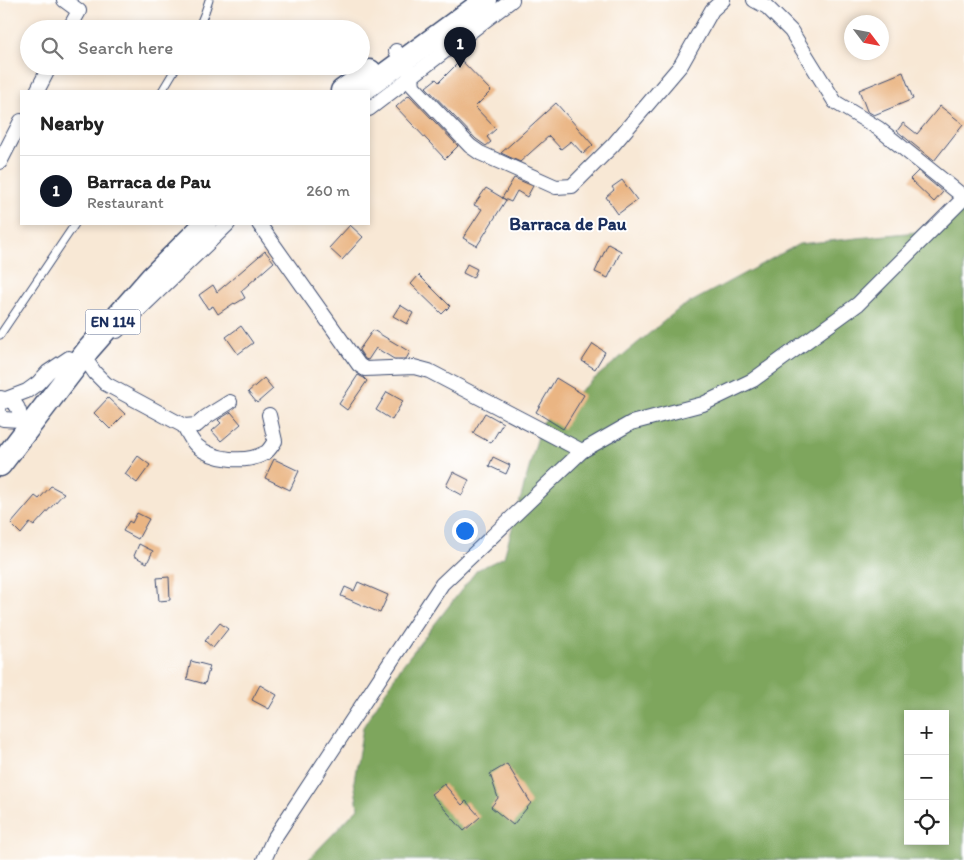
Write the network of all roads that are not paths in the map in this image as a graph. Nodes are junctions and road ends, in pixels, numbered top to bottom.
1 (64, 0) edge
2 (208, 0) edge
3 (465, 0) edge
4 (486, 0) edge
5 (512, 0) edge
6 (723, 0) edge
7 (754, 0) edge
8 (80, 5) edge
9 (73, 20) edge
10 (202, 20) edge
11 (404, 62) junction
12 (45, 75) edge
13 (172, 75) edge
14 (38, 90) edge
15 (163, 90) edge
16 (344, 90) edge
17 (363, 90) edge
18 (370, 108) edge
19 (20, 123) edge
20 (0, 162) edge
21 (964, 198) edge
22 (74, 225) edge
23 (190, 225) edge
24 (204, 225) edge
25 (227, 225) edge
26 (259, 225) edge
27 (0, 335) edge
28 (78, 359) junction
29 (59, 389) junction
30 (2, 401) edge
31 (230, 402) dead end
32 (269, 414) dead end
33 (16, 421) edge
34 (184, 426) junction
35 (0, 444) edge
36 (582, 452) junction
37 (0, 465) edge
38 (264, 860) edge

1 - 8 street
2 - 10 lane
3 - 11 main road
4 - 11 main road
5 - 11 street
6 - 11 street
7 - 21 street
8 - 9 street
11 - 16 main road
11 - 17 main road
11 - 18 street
12 - 14 street
13 - 15 lane
19 - 20 street
21 - 36 street
22 - 27 lane
23 - 28 main road, EN 114
24 - 29 main road, EN 114
25 - 28 street
26 - 36 street
28 - 29 street
28 - 30 street
28 - 33 main road, EN 114
28 - 34 street
29 - 33 main road, EN 114
30 - 33 street
31 - 34 street
32 - 34 street
33 - 35 main road, EN 114
33 - 37 main road, EN 114
36 - 38 street

